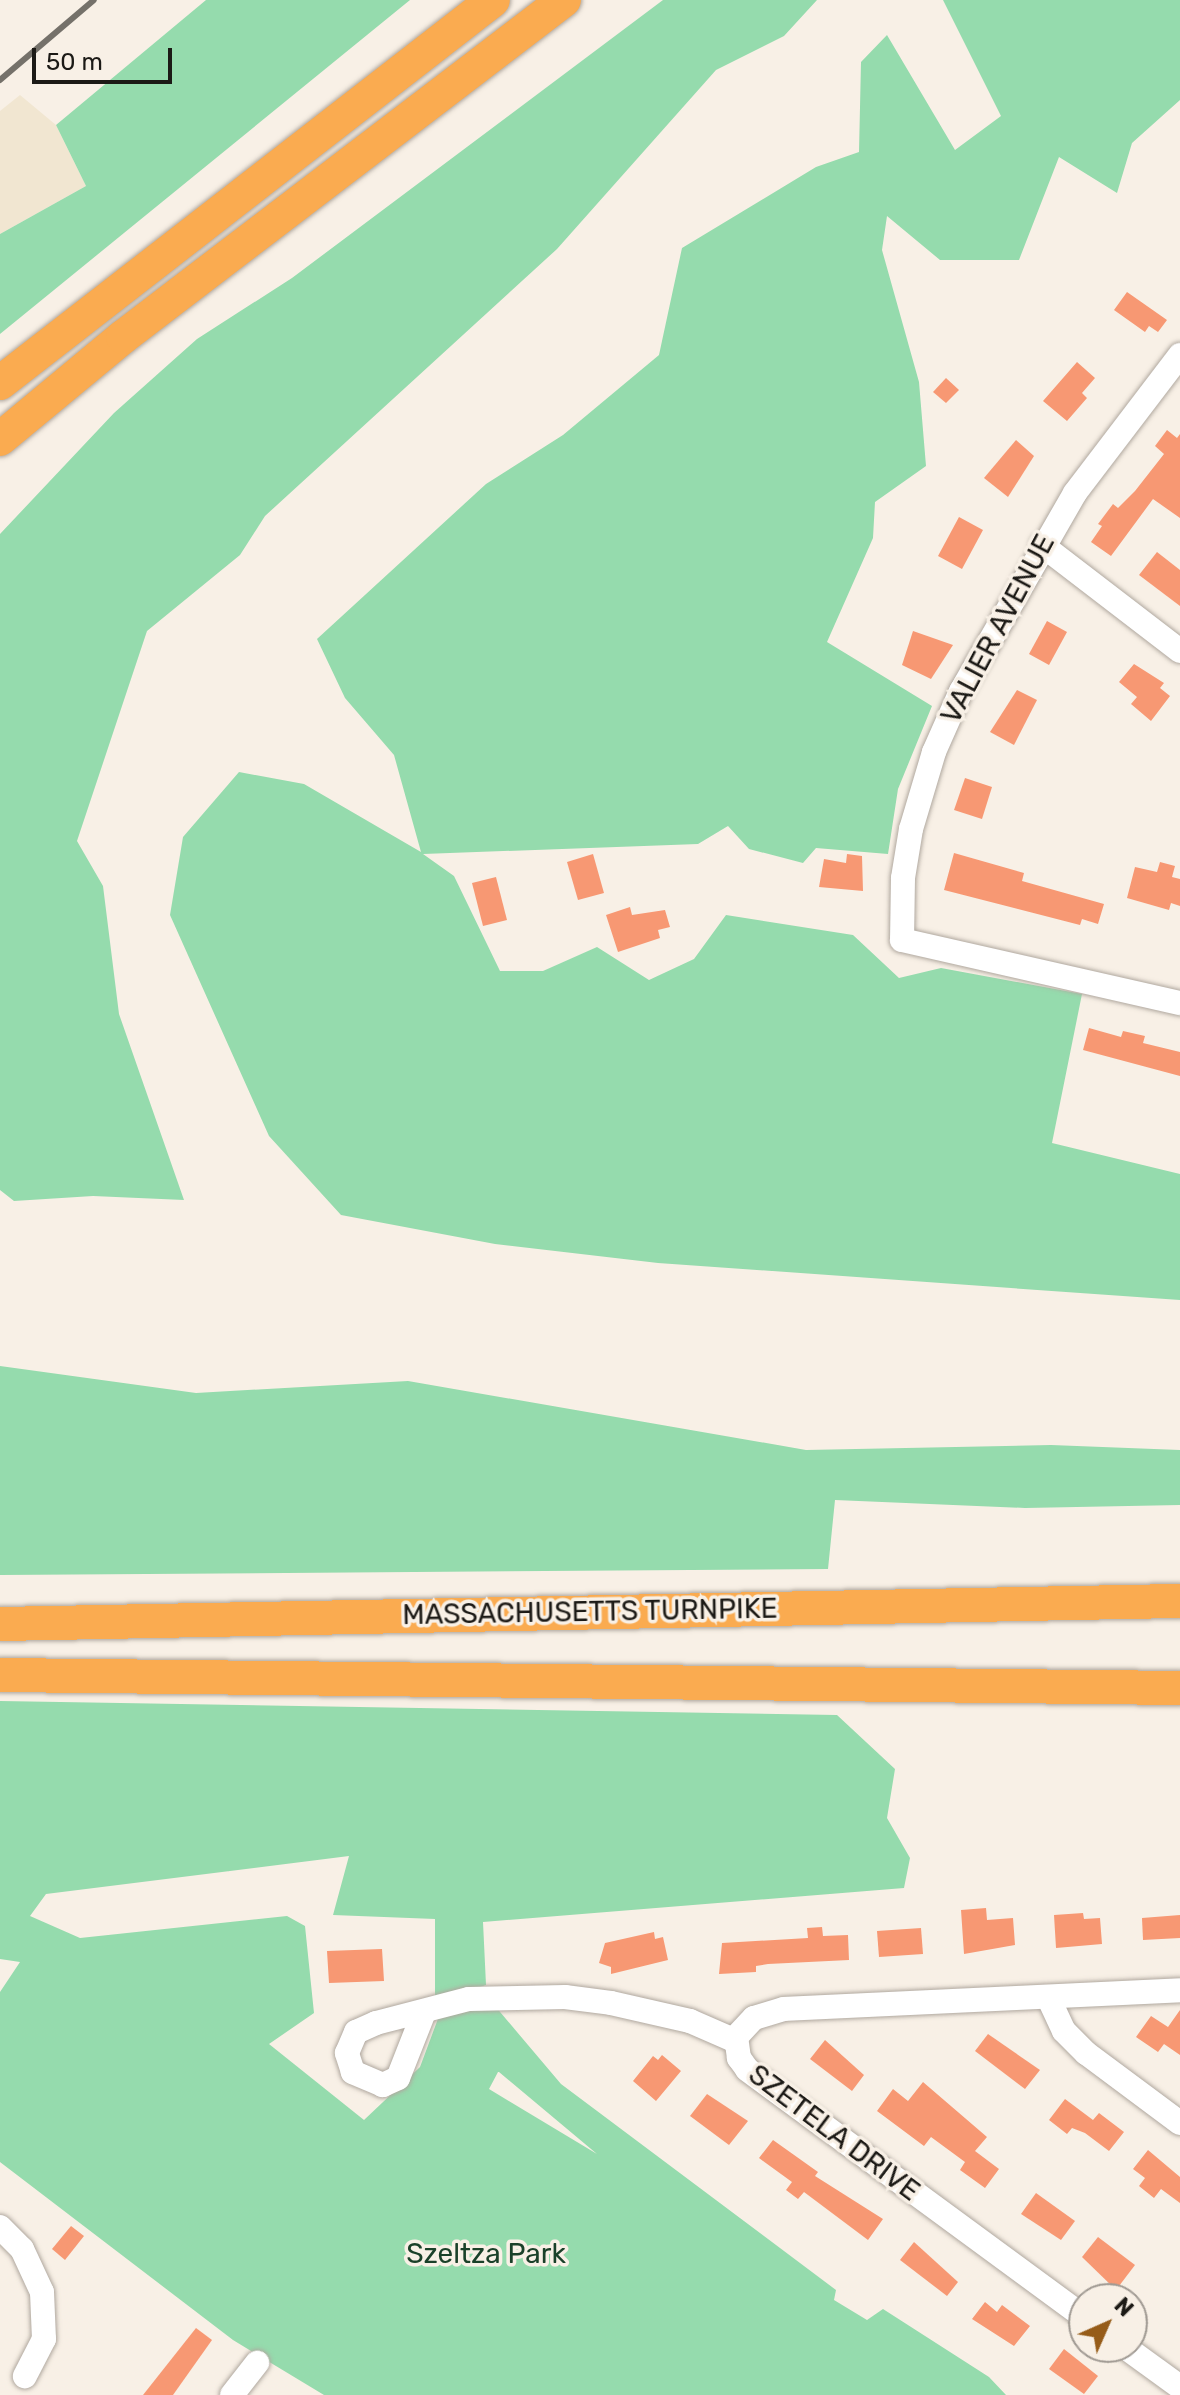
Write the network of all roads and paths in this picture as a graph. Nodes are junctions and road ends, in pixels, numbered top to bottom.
1 (493, 0) edge
2 (564, 0) edge
3 (1180, 355) edge
4 (0, 383) edge
5 (0, 439) edge
6 (1042, 545) junction
7 (1180, 651) edge
8 (1180, 1003) edge
9 (1180, 1601) edge
10 (0, 1624) edge
11 (0, 1675) edge
12 (1180, 1688) edge
13 (1180, 1990) edge
14 (1049, 1999) junction
15 (424, 2012) dead end
16 (736, 2041) junction
17 (1180, 2123) edge
18 (0, 2227) edge
19 (1068, 2305) edge
20 (257, 2363) dead end
21 (1147, 2363) edge
22 (25, 2376) dead end
23 (1180, 2387) edge
24 (232, 2395) edge

1 - 4 highway
2 - 5 highway
3 - 6 street, VALIER AVENUE
6 - 7 street
6 - 8 street, VALIER AVENUE
9 - 10 highway, MASSACHUSETTS TURNPIKE
11 - 12 highway
13 - 14 street, SZETELA DRIVE
14 - 16 street, SZETELA DRIVE
14 - 17 street
15 - 16 street
16 - 19 street, SZETELA DRIVE
18 - 22 street
20 - 24 street
21 - 23 street

